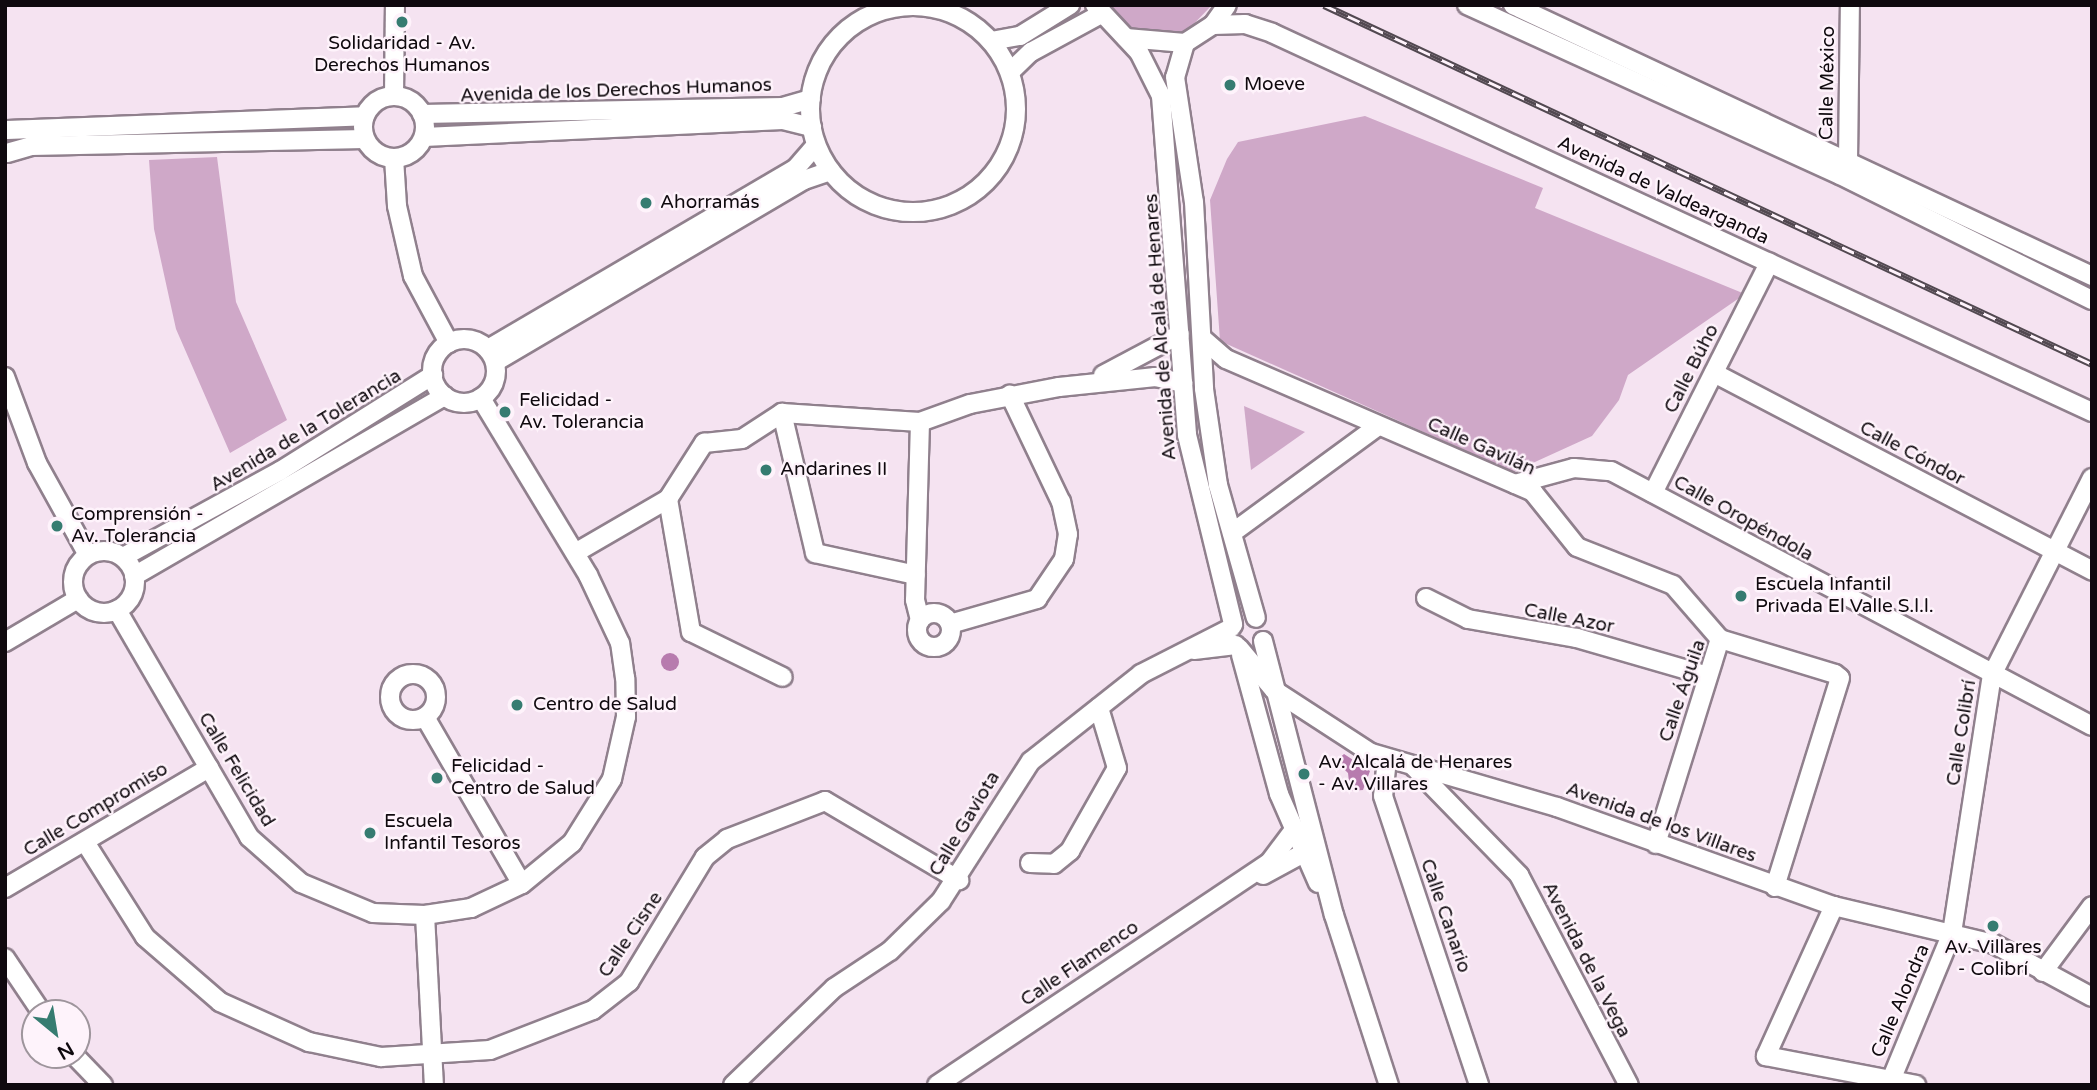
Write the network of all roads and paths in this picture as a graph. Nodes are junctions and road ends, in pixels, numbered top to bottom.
1 (395, 5) edge
2 (1070, 5) edge
3 (1227, 5) edge
4 (1467, 5) edge
5 (1513, 5) edge
6 (1850, 5) edge
7 (1098, 10) edge
8 (1213, 25) junction
9 (1123, 36) junction
10 (991, 41) junction
11 (1185, 43) junction
12 (1010, 72) junction
13 (394, 96) junction
14 (811, 99) junction
15 (422, 114) junction
16 (365, 116) junction
17 (812, 127) junction
18 (6, 128) edge
19 (424, 137) junction
20 (365, 139) junction
21 (816, 145) junction
22 (6, 154) edge
23 (394, 158) junction
24 (1848, 161) junction
25 (830, 171) junction
26 (1769, 263) junction
27 (2092, 276) edge
28 (2092, 300) edge
29 (1180, 334) junction
30 (1203, 339) junction
31 (449, 343) junction
32 (491, 355) junction
33 (1714, 373) junction
34 (433, 375) junction
35 (5, 377) edge
36 (1183, 383) junction
37 (1059, 387) junction
38 (1010, 395) junction
39 (444, 396) junction
40 (481, 398) junction
41 (2092, 412) edge
42 (782, 413) junction
43 (1359, 417) junction
44 (920, 422) junction
45 (1378, 426) junction
46 (1348, 448) junction
47 (2092, 478) edge
48 (1515, 484) junction
49 (1653, 493) junction
50 (668, 499) junction
51 (1232, 533) junction
52 (2054, 552) junction
53 (575, 553) junction
54 (89, 555) junction
55 (123, 557) junction
56 (2092, 571) edge
57 (916, 575) junction
58 (134, 576) junction
59 (1426, 598) dead end
60 (78, 599) junction
61 (117, 610) junction
62 (1256, 618) junction
63 (920, 620) junction
64 (950, 624) junction
65 (1235, 636) junction
66 (1720, 639) junction
67 (1263, 641) junction
68 (5, 642) edge
69 (1992, 674) junction
70 (1708, 676) junction
71 (783, 677) dead end
72 (1274, 690) junction
73 (1099, 708) junction
74 (425, 717) dead end
75 (2092, 726) edge
76 (1387, 759) junction
77 (1414, 767) junction
78 (209, 768) junction
79 (1292, 833) junction
80 (1314, 841) junction
81 (85, 842) junction
82 (1656, 844) junction
83 (1305, 858) junction
84 (1030, 863) dead end
85 (959, 880) junction
86 (1246, 880) junction
87 (522, 884) junction
88 (1775, 887) junction
89 (5, 888) edge
90 (1834, 906) junction
91 (2092, 906) edge
92 (425, 915) junction
93 (1334, 915) junction
94 (1952, 933) junction
95 (5, 958) edge
96 (2043, 972) junction
97 (2092, 997) edge
98 (33, 999) edge
99 (433, 1057) junction
100 (80, 1069) edge
101 (86, 1069) edge
102 (1889, 1082) edge
103 (89, 1085) edge
104 (103, 1085) edge
105 (434, 1085) edge
106 (733, 1085) edge
107 (937, 1085) edge
108 (1389, 1085) edge
109 (1479, 1085) edge
110 (1629, 1085) edge
111 (1916, 1085) edge

1 - 13 street
2 - 10 street
3 - 8 street
4 - 28 street
5 - 24 street
6 - 24 street, Calle México
7 - 9 street, Avenida de Alcalá de Henares
7 - 12 street
8 - 11 street
8 - 26 street, Avenida de Valdearganda
9 - 11 street
9 - 29 street, Avenida de Alcalá de Henares
10 - 12 street
10 - 14 street
11 - 30 street, Avenida de Alcalá de Henares
12 - 25 street
13 - 15 street
13 - 16 street
14 - 15 street, Avenida de los Derechos Humanos
14 - 17 street
15 - 19 street
16 - 18 street
16 - 20 street
17 - 19 street, Avenida de los Derechos Humanos
17 - 21 street
18 - 22 street
19 - 23 street
20 - 22 street
20 - 23 street
21 - 25 street
21 - 32 street
23 - 31 street
24 - 27 street
25 - 32 street
26 - 33 street, Calle Búho
26 - 41 street, Avenida de Valdearganda
29 - 36 street, Avenida de Alcalá de Henares
29 - 37 street
30 - 43 street, Calle Gavilán
30 - 51 street, Avenida de Alcalá de Henares
31 - 32 street
31 - 34 street
32 - 40 street
33 - 49 street, Calle Búho
33 - 52 street, Calle Cóndor
34 - 39 street
34 - 55 street, Avenida de la Tolerancia
35 - 54 street
36 - 37 street
36 - 65 street, Avenida de Alcalá de Henares
37 - 38 street
38 - 44 street
38 - 64 street
39 - 40 street
39 - 58 street, Avenida de la Tolerancia
40 - 53 street, Calle Felicidad
42 - 44 street
42 - 50 street
42 - 57 street
43 - 45 street, Calle Gavilán
43 - 46 street
44 - 57 street
45 - 46 street
45 - 48 street, Calle Gavilán
46 - 51 street
47 - 52 street, Calle Colibrí
48 - 49 street, Calle Oropéndola
48 - 66 street, Calle Gavilán
49 - 69 street, Calle Oropéndola
50 - 53 street
50 - 71 street
51 - 62 street, Avenida de Alcalá de Henares
52 - 56 street, Calle Cóndor
52 - 69 street, Calle Colibrí
53 - 87 street, Calle Felicidad
54 - 55 street
54 - 60 street
55 - 58 street
57 - 63 street
58 - 61 street
59 - 70 street, Calle Azor
60 - 61 street
60 - 68 street
61 - 78 street, Calle Felicidad
62 - 65 street
62 - 67 street, Avenida de Alcalá de Henares
63 - 64 street
63 - 64 street
65 - 67 street
65 - 72 street, Avenida de los Villares
65 - 73 street, Calle Gaviota
65 - 79 street, Avenida de Alcalá de Henares
66 - 70 street, Calle Águila
66 - 88 street, Calle Águila
67 - 72 street, Avenida de Alcalá de Henares
69 - 75 street, Calle Oropéndola
69 - 94 street, Calle Colibrí
70 - 82 street, Calle Águila
72 - 76 street, Avenida de los Villares
72 - 80 street, Avenida de Alcalá de Henares
73 - 84 street
73 - 85 street, Calle Gaviota
74 - 87 street
76 - 77 street, Avenida de los Villares
76 - 109 street, Calle Canario
77 - 82 street, Avenida de los Villares
77 - 110 street, Avenida de la Vega
78 - 81 street, Calle Compromiso
78 - 92 street, Calle Felicidad
79 - 83 street, Avenida de Alcalá de Henares
79 - 86 street, Calle Flamenco
80 - 83 street
80 - 93 street, Avenida de Alcalá de Henares
81 - 89 street, Calle Compromiso
81 - 99 street, Calle Cisne
82 - 88 street, Avenida de los Villares
83 - 86 street, Calle Flamenco
83 - 93 street, Avenida de Alcalá de Henares
85 - 99 street, Calle Cisne
85 - 106 street, Calle Gaviota
86 - 107 street, Calle Flamenco
87 - 92 street, Calle Felicidad
88 - 90 street, Avenida de los Villares
90 - 94 street, Avenida de los Villares
90 - 102 street
91 - 96 street
92 - 99 street
93 - 108 street, Avenida de Alcalá de Henares
94 - 96 street, Avenida de los Villares
94 - 102 street, Calle Alondra
95 - 98 street
96 - 97 street, Avenida de los Villares
99 - 105 street
100 - 103 street
101 - 104 street
102 - 111 street

